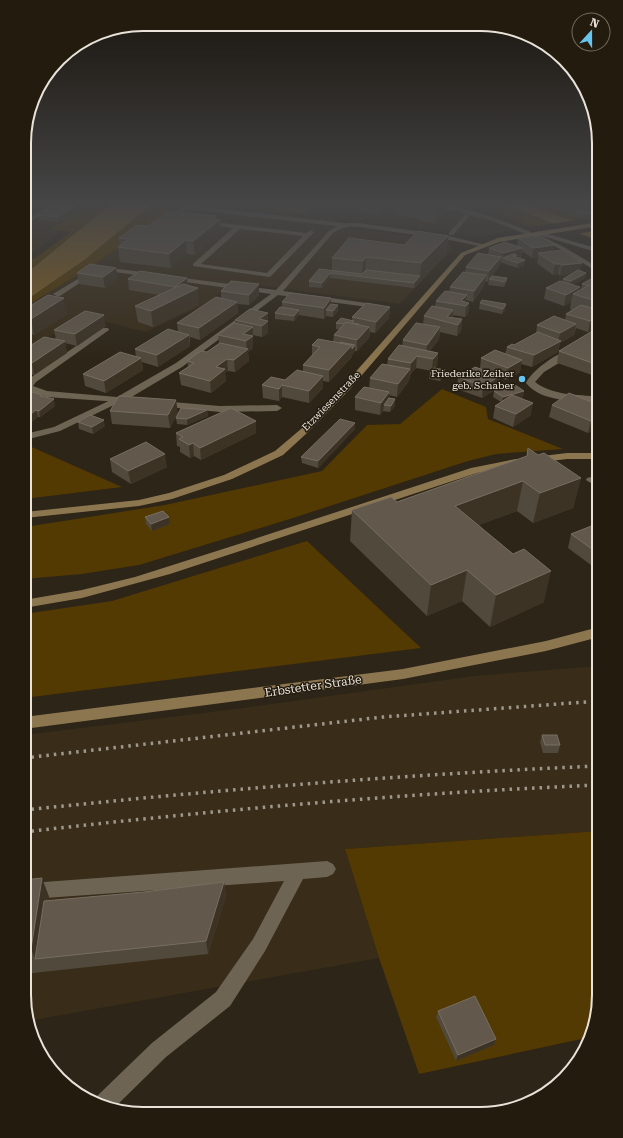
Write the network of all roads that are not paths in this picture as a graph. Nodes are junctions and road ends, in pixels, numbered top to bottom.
1 (204, 257) edge
2 (286, 257) edge
3 (311, 257) edge
4 (460, 257) edge
5 (577, 257) edge
6 (592, 267) edge
7 (278, 292) junction
8 (57, 294) dead end
9 (386, 308) edge
10 (105, 330) dead end
11 (580, 346) edge
12 (31, 382) edge
13 (31, 388) edge
14 (118, 400) junction
15 (592, 400) edge
16 (135, 401) edge
17 (150, 403) edge
18 (277, 408) dead end
19 (31, 436) edge
20 (592, 456) edge
21 (31, 514) edge
22 (31, 603) edge
23 (592, 634) edge
24 (31, 722) edge
25 (327, 869) dead end
26 (298, 872) junction
27 (31, 891) edge
28 (107, 1100) edge

1 - 2 street
3 - 7 street
4 - 21 street, Etzwiesenstraße
5 - 6 street
7 - 8 street
7 - 9 street
7 - 14 street
10 - 12 street
11 - 15 street
13 - 14 street
14 - 16 street
14 - 19 street
17 - 18 street
20 - 22 street
23 - 24 street, Erbstetter Straße
25 - 26 street
26 - 27 street
26 - 28 street

